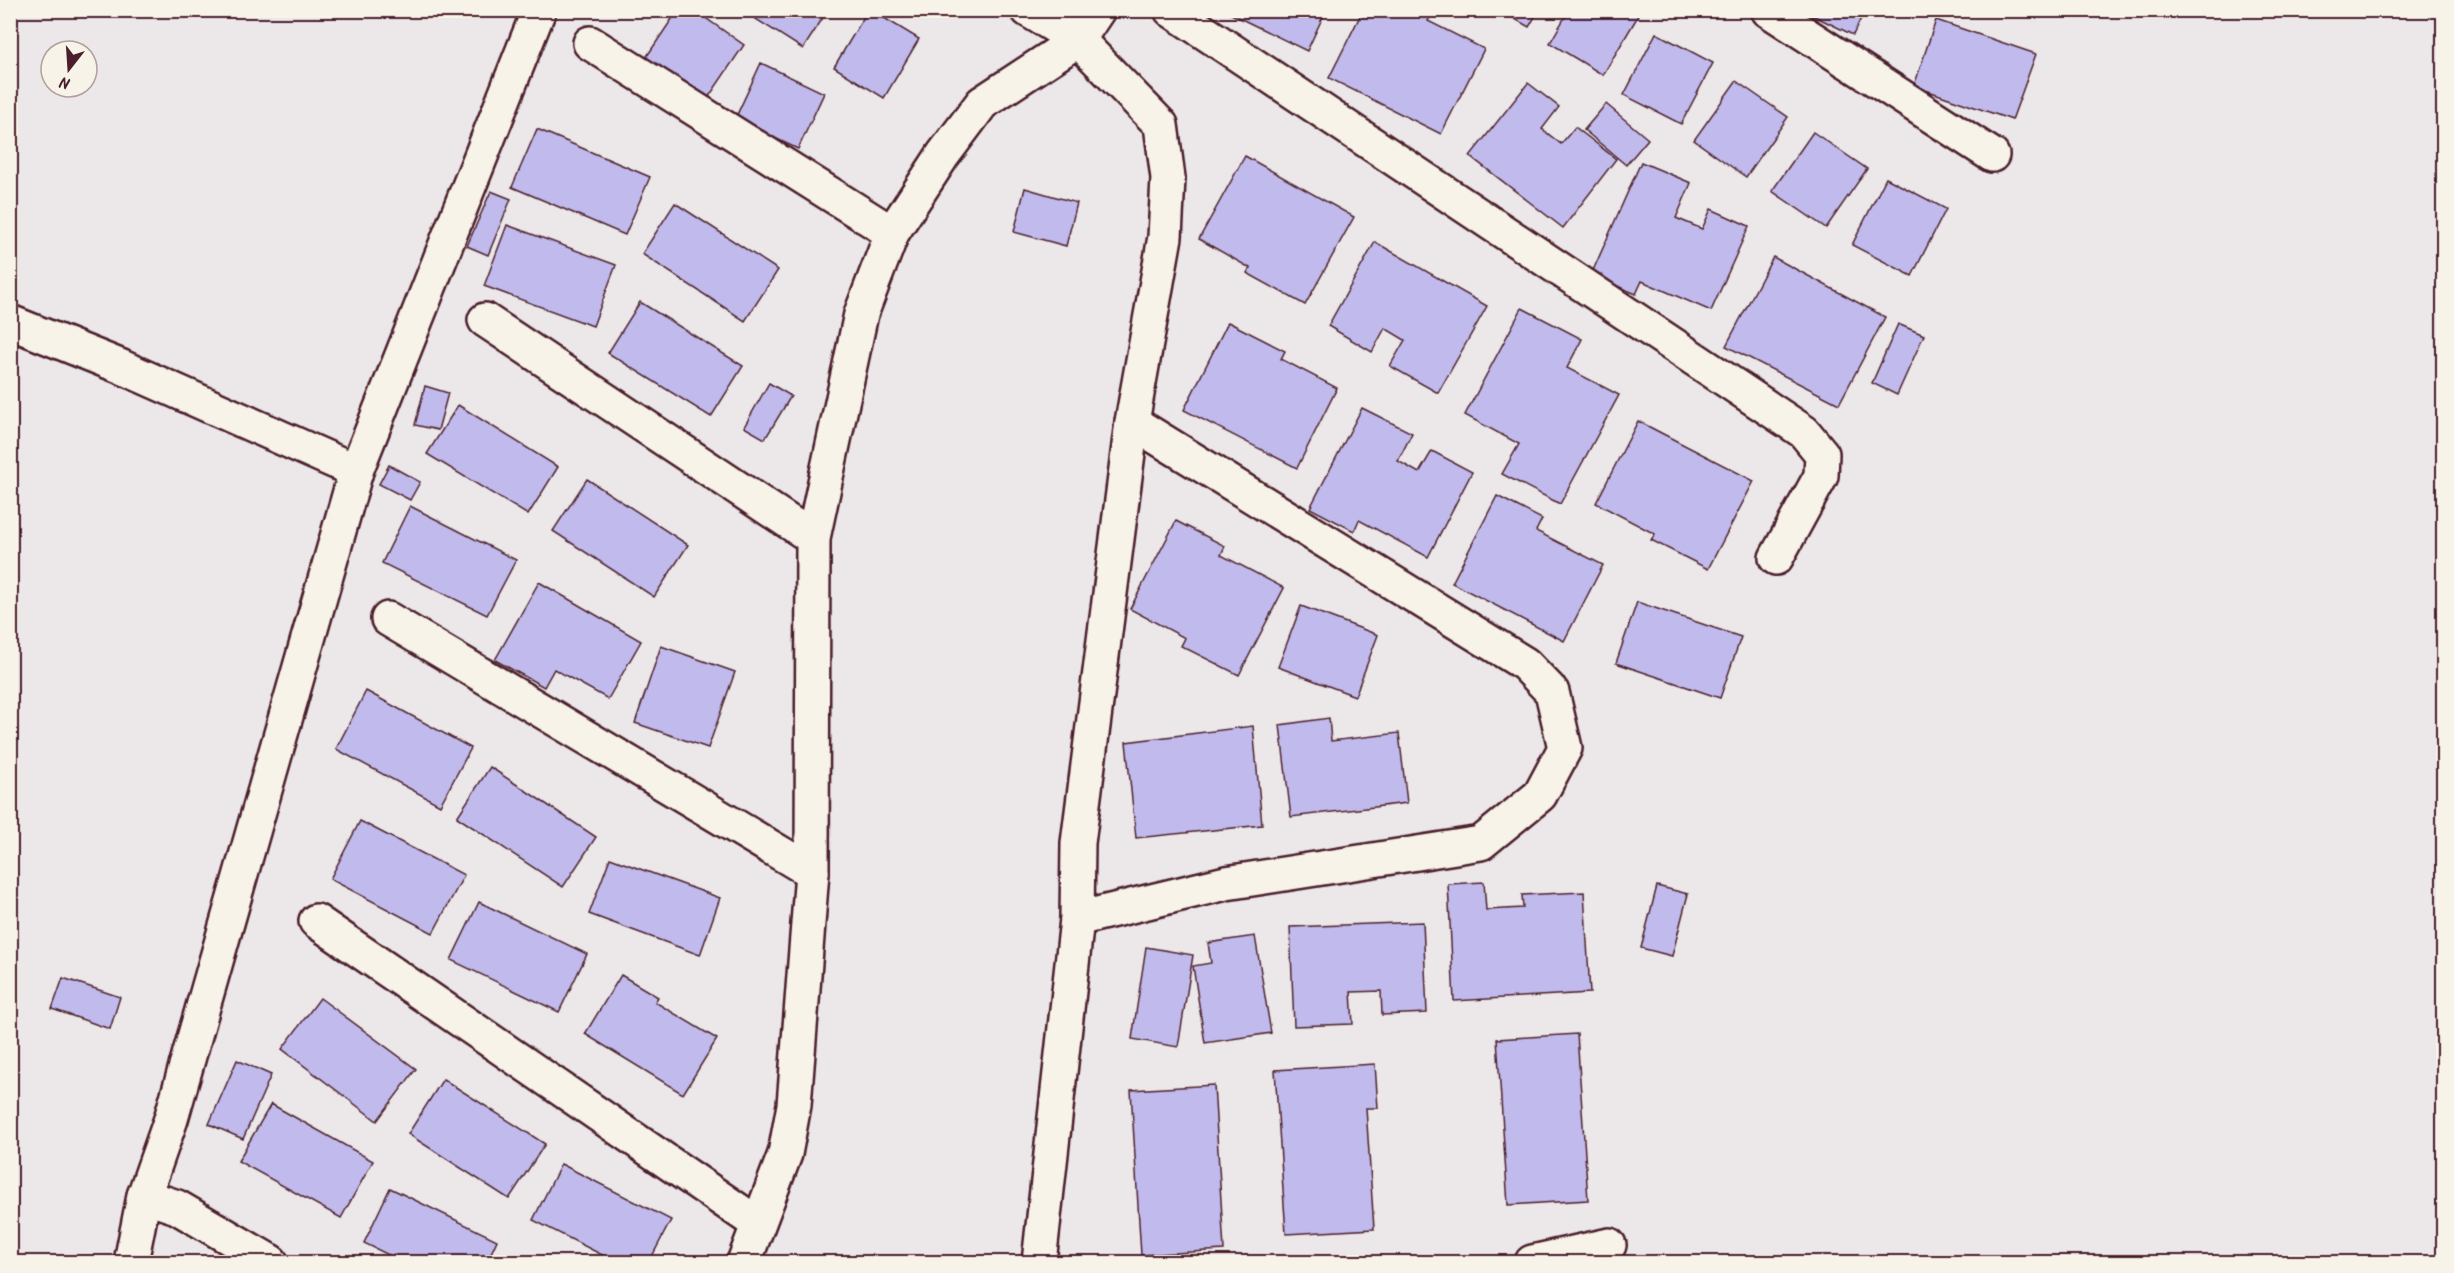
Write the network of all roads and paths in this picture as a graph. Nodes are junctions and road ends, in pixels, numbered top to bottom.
1 (539, 10) edge
2 (1028, 10) edge
3 (1098, 10) edge
4 (1171, 10) edge
5 (1768, 10) edge
6 (1078, 40) junction
7 (590, 43) dead end
8 (1992, 155) dead end
9 (892, 233) junction
10 (485, 320) dead end
11 (10, 322) edge
12 (1132, 422) junction
13 (356, 471) junction
14 (813, 538) junction
15 (1776, 558) dead end
16 (388, 619) dead end
17 (812, 872) junction
18 (1077, 919) junction
19 (316, 921) dead end
20 (144, 1196) junction
21 (758, 1224) junction
22 (1609, 1245) dead end
23 (131, 1263) edge
24 (271, 1263) edge
25 (744, 1263) edge
26 (1039, 1263) edge
27 (1532, 1263) edge

1 - 13 street
2 - 6 street
3 - 6 street
4 - 15 street
5 - 8 street
6 - 9 street
6 - 12 street
7 - 9 street
9 - 14 street
10 - 14 street
11 - 13 street
12 - 18 street
12 - 18 street
13 - 20 street
14 - 17 street
16 - 17 street
17 - 21 street
18 - 26 street
19 - 21 street
20 - 23 street
20 - 24 street
21 - 25 street
22 - 27 street

